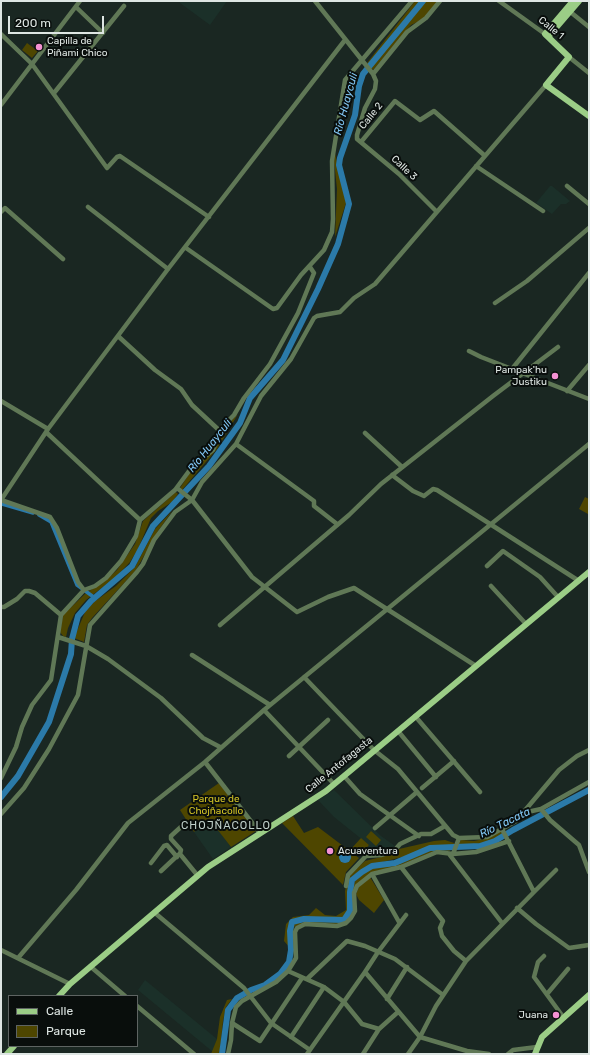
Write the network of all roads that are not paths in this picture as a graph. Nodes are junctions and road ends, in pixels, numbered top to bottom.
1 (80, 1) edge
2 (315, 1) edge
3 (412, 1) edge
4 (440, 1) edge
5 (500, 1) edge
6 (573, 1) edge
7 (579, 1) edge
8 (124, 6) dead end
9 (76, 7) junction
10 (568, 11) junction
11 (589, 27) edge
12 (103, 33) junction
13 (1, 34) edge
14 (547, 36) junction
15 (345, 40) junction
16 (569, 57) junction
17 (361, 59) junction
18 (32, 64) junction
19 (372, 72) junction
20 (589, 73) edge
21 (546, 85) junction
22 (54, 94) junction
23 (1, 105) edge
24 (589, 116) edge
25 (359, 141) junction
26 (484, 155) junction
27 (476, 166) junction
28 (567, 186) dead end
29 (589, 204) edge
30 (88, 207) dead end
31 (543, 211) dead end
32 (1, 212) edge
33 (437, 212) junction
34 (209, 217) junction
35 (589, 228) edge
36 (186, 248) junction
37 (63, 259) dead end
38 (310, 268) junction
39 (168, 269) junction
40 (589, 273) edge
41 (495, 302) dead end
42 (118, 336) junction
43 (558, 347) dead end
44 (469, 351) dead end
45 (589, 365) edge
46 (512, 369) junction
47 (524, 374) junction
48 (567, 390) junction
49 (589, 399) edge
50 (1, 401) edge
51 (47, 430) junction
52 (221, 432) junction
53 (365, 433) dead end
54 (236, 444) junction
55 (589, 444) edge
56 (402, 467) junction
57 (392, 475) junction
58 (179, 489) junction
59 (191, 499) junction
60 (1, 500) edge
61 (140, 520) junction
62 (337, 524) junction
63 (490, 525) junction
64 (487, 566) dead end
65 (589, 572) edge
66 (579, 581) junction
67 (263, 586) junction
68 (491, 586) dead end
69 (84, 590) junction
70 (558, 597) junction
71 (1, 607) edge
72 (387, 609) junction
73 (61, 615) junction
74 (526, 624) junction
75 (220, 625) dead end
76 (58, 637) junction
77 (86, 646) junction
78 (192, 655) dead end
79 (476, 666) junction
80 (304, 677) junction
81 (270, 705) junction
82 (264, 710) junction
83 (415, 716) junction
84 (328, 720) dead end
85 (398, 731) junction
86 (220, 747) junction
87 (300, 748) junction
88 (374, 750) junction
89 (589, 750) edge
90 (289, 756) dead end
91 (454, 761) junction
92 (205, 762) junction
93 (344, 776) junction
94 (436, 777) junction
95 (1, 778) edge
96 (589, 782) edge
97 (334, 784) junction
98 (422, 788) dead end
99 (417, 792) junction
100 (480, 792) dead end
101 (544, 812) junction
102 (523, 813) junction
103 (1, 814) edge
104 (390, 816) junction
105 (183, 825) dead end
106 (445, 826) junction
107 (375, 828) dead end
108 (260, 833) junction
109 (504, 833) junction
110 (419, 836) junction
111 (459, 838) junction
112 (509, 841) junction
113 (452, 853) junction
114 (178, 856) junction
115 (151, 863) dead end
116 (401, 866) junction
117 (556, 870) dead end
118 (160, 872) dead end
119 (589, 872) edge
120 (372, 874) junction
121 (198, 876) junction
122 (346, 886) dead end
123 (534, 892) junction
124 (517, 908) junction
125 (155, 913) junction
126 (406, 915) dead end
127 (399, 922) junction
128 (502, 924) junction
129 (589, 945) edge
130 (1, 950) edge
131 (378, 952) junction
132 (544, 956) dead end
133 (18, 958) junction
134 (466, 961) junction
135 (91, 967) junction
136 (407, 967) junction
137 (568, 969) dead end
138 (288, 971) junction
139 (365, 972) junction
140 (305, 978) junction
141 (70, 984) junction
142 (324, 987) junction
143 (247, 994) junction
144 (547, 994) junction
145 (60, 995) edge
146 (124, 995) edge
147 (443, 995) junction
148 (589, 995) edge
149 (387, 999) junction
150 (344, 1002) junction
151 (138, 1007) edge
152 (398, 1012) junction
153 (564, 1018) junction
154 (232, 1023) junction
155 (271, 1023) junction
156 (379, 1029) junction
157 (291, 1037) junction
158 (420, 1037) junction
159 (537, 1047) junction
160 (308, 1052) edge
161 (194, 1054) edge
162 (228, 1054) edge
163 (364, 1054) edge
164 (408, 1054) edge
165 (489, 1054) edge
166 (508, 1054) edge
167 (536, 1054) edge

1 - 9 street
2 - 15 street
3 - 17 street
4 - 19 street
5 - 14 street, Calle 1
6 - 10 main road
7 - 10 main road
8 - 12 street
9 - 12 street
9 - 18 street
10 - 11 street
10 - 14 main road
12 - 22 street
13 - 18 street
14 - 16 main road, Calle 1
15 - 17 street
15 - 34 street
16 - 20 street, Calle 1
16 - 21 main road
17 - 19 street
17 - 38 street
18 - 22 street
18 - 23 street
19 - 25 street
21 - 24 main road
21 - 26 street
22 - 34 street
25 - 26 street, Calle 2
25 - 33 street, Calle 3
26 - 27 street
27 - 31 street
27 - 33 street
28 - 29 street
30 - 39 street
32 - 37 street
33 - 54 street
34 - 36 street
35 - 41 street
36 - 38 street
36 - 39 street
38 - 52 street
39 - 42 street
40 - 46 street
42 - 51 street
42 - 52 street
43 - 47 street
44 - 46 street
45 - 48 street
46 - 47 street
47 - 48 street
47 - 56 street
48 - 49 street
50 - 51 street
51 - 60 street
51 - 61 street
52 - 58 street
53 - 56 street
54 - 59 street
54 - 62 street
55 - 63 street
56 - 57 street
57 - 62 street
57 - 63 street
58 - 59 street
58 - 61 street
59 - 67 street
59 - 77 street
60 - 69 street
61 - 69 street
62 - 67 street
63 - 66 street
63 - 72 street
64 - 70 street
65 - 66 main road, Calle Antofagasta
66 - 70 main road, Calle Antofagasta
67 - 72 street
67 - 75 street
68 - 74 street
69 - 73 street
70 - 74 main road, Calle Antofagasta
71 - 73 street
72 - 79 street
72 - 80 street
73 - 76 street
74 - 79 main road, Calle Antofagasta
76 - 77 street
76 - 95 street
77 - 86 street
77 - 103 street
78 - 81 street
79 - 83 main road, Calle Antofagasta
80 - 81 street
80 - 88 street
81 - 82 street
82 - 86 street
82 - 87 street
83 - 85 main road, Calle Antofagasta
83 - 91 street
84 - 87 street
85 - 88 main road, Calle Antofagasta
85 - 94 street
86 - 92 street
87 - 90 street
87 - 97 street
88 - 93 main road, Calle Antofagasta
88 - 99 street
89 - 102 street
91 - 94 street
91 - 100 street
92 - 108 street
92 - 133 street
93 - 97 main road, Calle Antofagasta
93 - 104 street
94 - 98 street
96 - 101 street
97 - 108 main road, Calle Antofagasta
99 - 104 street
99 - 106 street
101 - 102 street
101 - 119 street
102 - 109 street
104 - 107 street
104 - 110 street
105 - 114 street
106 - 110 street
106 - 111 street
108 - 121 main road, Calle Antofagasta
109 - 111 street
109 - 112 street
110 - 122 street
111 - 113 street
112 - 113 street
112 - 123 street
113 - 116 street
113 - 128 street
114 - 115 street
114 - 118 street
114 - 121 street
116 - 120 street
116 - 134 street
117 - 123 street
120 - 127 street
120 - 138 street
121 - 125 main road, Calle Antofagasta
123 - 124 street
124 - 128 street
124 - 129 street
125 - 135 main road, Calle Antofagasta
125 - 143 street
126 - 127 street
127 - 131 street
128 - 134 street
130 - 133 street
131 - 136 street
131 - 139 street
131 - 140 street
132 - 144 street
133 - 141 street
134 - 147 street
135 - 141 main road, Calle Antofagasta
135 - 146 street
136 - 147 street
136 - 149 street
137 - 144 street
138 - 140 street
138 - 143 street
139 - 149 street
139 - 150 street
140 - 142 street
140 - 155 street
141 - 145 main road, Calle Antofagasta
142 - 150 street
142 - 157 street
143 - 154 street
143 - 155 street
144 - 153 street
147 - 158 street
148 - 153 main road
149 - 152 street
150 - 156 street
150 - 160 street
151 - 161 street
152 - 156 street
152 - 158 street
153 - 159 main road
154 - 155 street
154 - 162 street
155 - 157 street
156 - 163 street
157 - 160 street
158 - 164 street
158 - 165 street
159 - 166 street
159 - 167 main road

